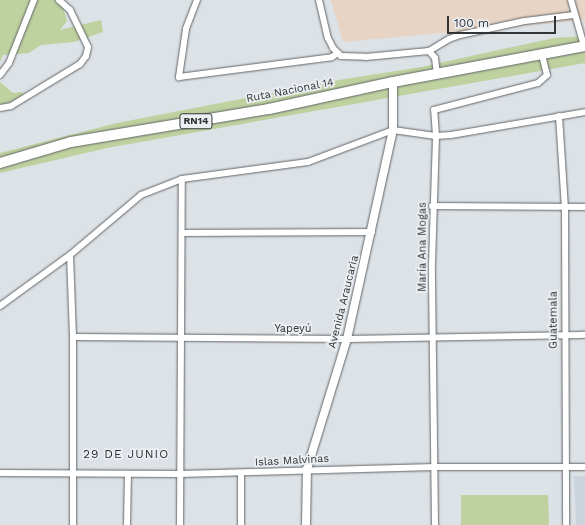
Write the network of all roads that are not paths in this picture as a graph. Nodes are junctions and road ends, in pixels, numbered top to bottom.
1 (34, 0) edge
2 (59, 0) edge
3 (197, 0) edge
4 (319, 0) edge
5 (571, 0) edge
6 (574, 15) junction
7 (584, 46) edge
8 (429, 51) junction
9 (338, 54) junction
10 (542, 55) junction
11 (437, 74) junction
12 (0, 75) edge
13 (392, 82) junction
14 (0, 108) edge
15 (585, 112) edge
16 (559, 116) junction
17 (394, 130) junction
18 (436, 136) junction
19 (0, 163) edge
20 (182, 179) junction
21 (432, 206) junction
22 (585, 207) edge
23 (565, 208) junction
24 (372, 232) junction
25 (182, 233) junction
26 (70, 254) junction
27 (0, 306) edge
28 (564, 335) junction
29 (585, 335) edge
30 (73, 337) junction
31 (434, 337) junction
32 (347, 339) junction
33 (182, 340) junction
34 (435, 466) junction
35 (566, 467) junction
36 (585, 467) edge
37 (307, 469) junction
38 (0, 473) edge
39 (241, 473) junction
40 (73, 474) junction
41 (128, 474) junction
42 (180, 474) junction
43 (73, 525) edge
44 (127, 525) edge
45 (180, 525) edge
46 (241, 525) edge
47 (306, 525) edge
48 (435, 525) edge
49 (566, 525) edge

1 - 12 street
2 - 14 street
3 - 9 street
4 - 9 street
5 - 6 street
6 - 7 street
6 - 8 street
7 - 10 highway, Ruta Nacional 14 / RN14
8 - 9 street
8 - 11 street
10 - 11 highway, Ruta Nacional 14 / RN14
10 - 18 street, María Ana Mogas
11 - 13 highway, Ruta Nacional 14 / RN14
13 - 17 main road, Avenida Araucaria
13 - 19 highway, Ruta Nacional 14 / RN14
15 - 16 street
16 - 18 street
16 - 23 street, Guatemala
17 - 18 street
17 - 20 street
17 - 24 main road, Avenida Araucaria
18 - 21 street, María Ana Mogas
20 - 25 street
20 - 26 street
21 - 23 street
21 - 31 street, María Ana Mogas
22 - 23 street
23 - 28 street, Guatemala
24 - 25 street
24 - 32 main road, Avenida Araucaria
25 - 33 street
26 - 27 street
26 - 30 street
28 - 29 street, Yapeyú
28 - 31 street, Yapeyú
28 - 35 street, Guatemala
30 - 33 street, Yapeyú
30 - 40 street
31 - 32 street, Yapeyú
31 - 34 street, María Ana Mogas
32 - 33 street, Yapeyú
32 - 37 main road, Avenida Araucaria
33 - 42 street
34 - 35 street, Islas Malvinas
34 - 37 street, Islas Malvinas
34 - 48 street, María Ana Mogas
35 - 36 street, Islas Malvinas
35 - 49 street, Guatemala
37 - 39 street, Islas Malvinas
37 - 47 main road, Avenida Araucaria
38 - 40 street, Islas Malvinas
39 - 42 street, Islas Malvinas
39 - 46 street
40 - 41 street, Islas Malvinas
40 - 43 street
41 - 42 street, Islas Malvinas
41 - 44 street
42 - 45 street

